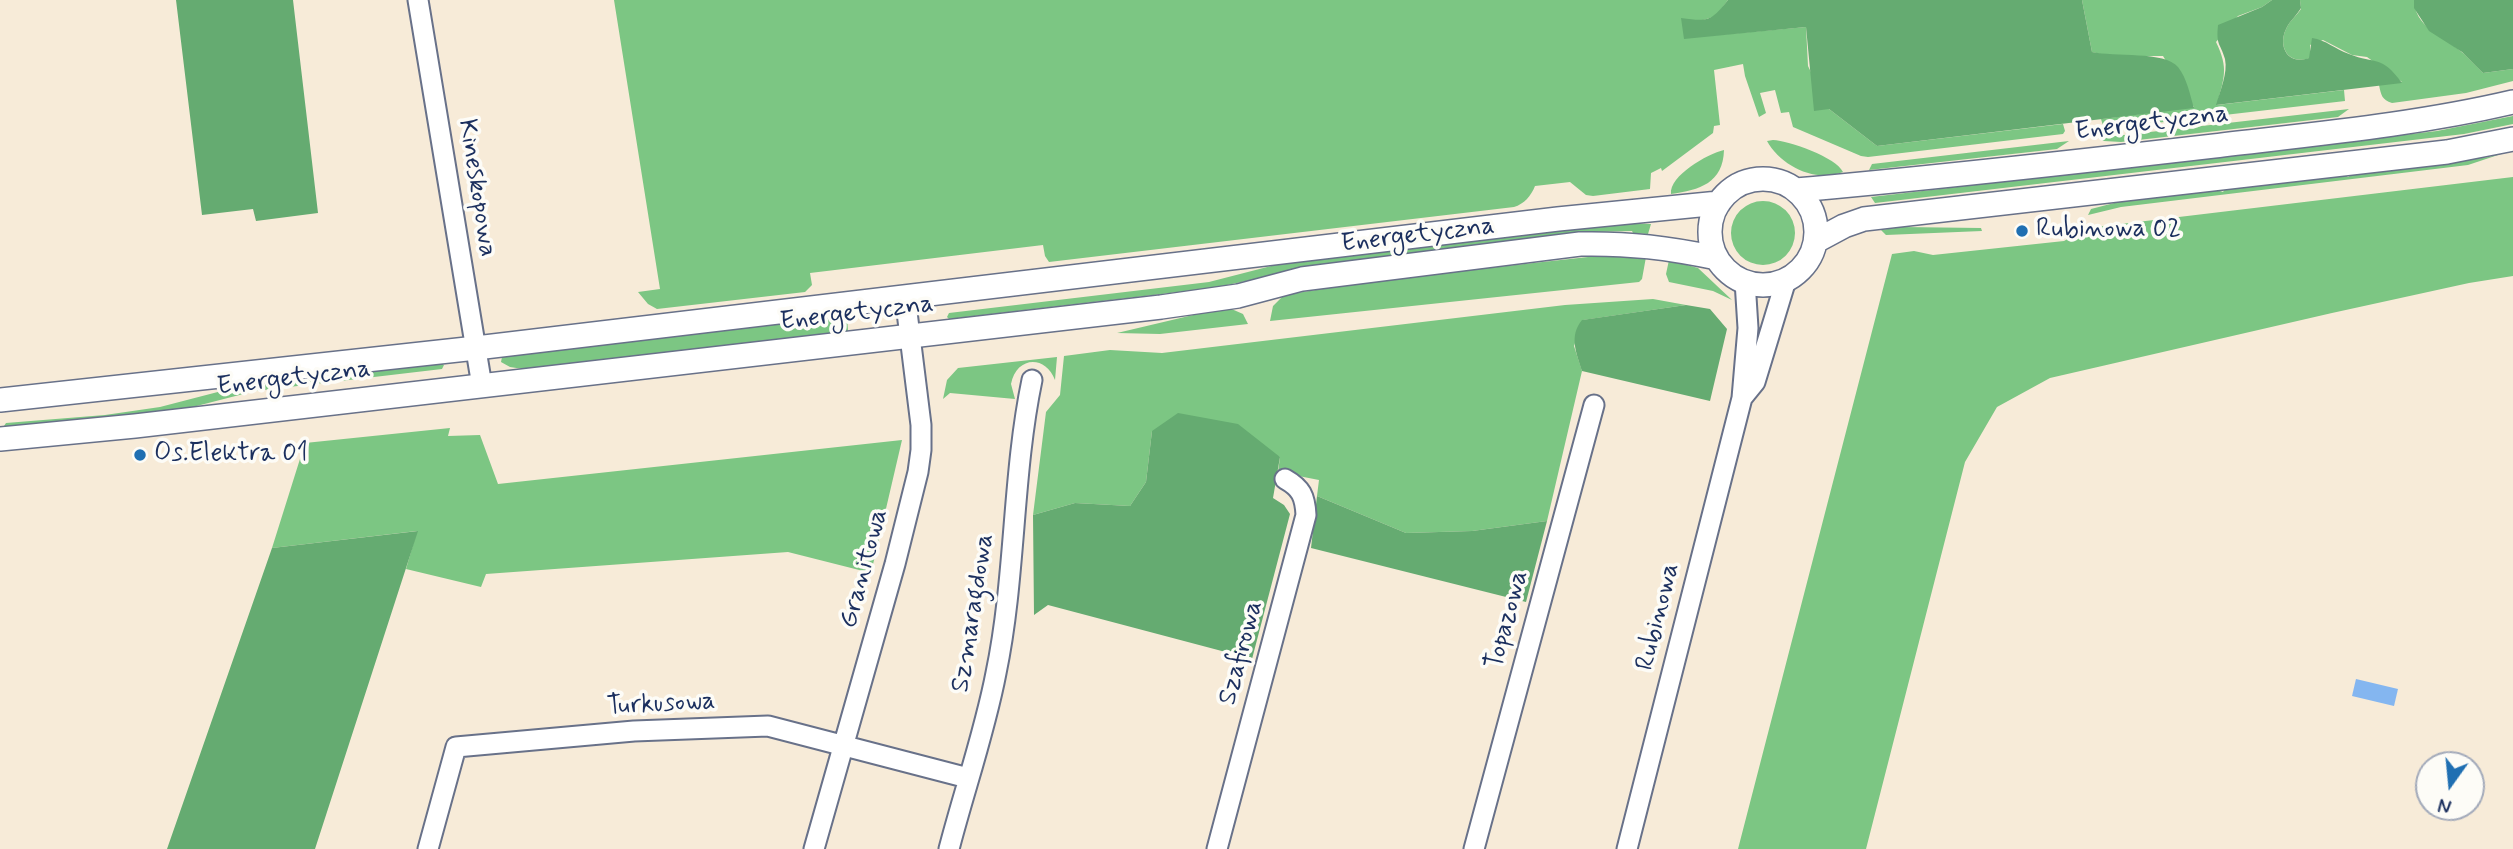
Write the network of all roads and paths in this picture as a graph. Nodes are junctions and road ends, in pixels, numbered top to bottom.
1 (418, 0) edge
2 (2513, 102) edge
3 (2513, 139) edge
4 (1796, 190) junction
5 (1718, 203) junction
6 (1816, 241) junction
7 (1717, 258) junction
8 (1786, 280) junction
9 (1745, 281) junction
10 (905, 296) junction
11 (910, 336) junction
12 (476, 348) junction
13 (1032, 380) dead end
14 (481, 386) junction
15 (1742, 398) junction
16 (0, 401) edge
17 (1594, 405) dead end
18 (0, 439) edge
19 (1285, 479) dead end
20 (844, 745) junction
21 (968, 778) junction
22 (428, 849) edge
23 (814, 849) edge
24 (949, 849) edge
25 (1217, 849) edge
26 (1474, 849) edge
27 (1627, 849) edge

1 - 12 street, Kineskopowa
2 - 4 street, Energetyczna
3 - 6 street
4 - 5 street, Energetyczna
4 - 6 street
5 - 7 street
5 - 10 street, Energetyczna
6 - 8 street
7 - 9 street, Energetyczna
7 - 11 street, Energetyczna
8 - 9 street
8 - 15 street, Rubinowa
9 - 15 street, Rubinowa
10 - 11 street, Granitowa
10 - 12 street, Energetyczna
11 - 14 street, Energetyczna
11 - 20 street, Granitowa
12 - 14 street, Kineskopowa
12 - 16 street, Energetyczna
13 - 21 street, Szmaragdowa
14 - 18 street, Energetyczna
15 - 27 street, Rubinowa
17 - 26 street, Topazowa
19 - 25 street, Szafirowa
20 - 21 street, Turkusowa
20 - 22 street, Turkusowa
20 - 23 street, Granitowa
21 - 24 street, Szmaragdowa

